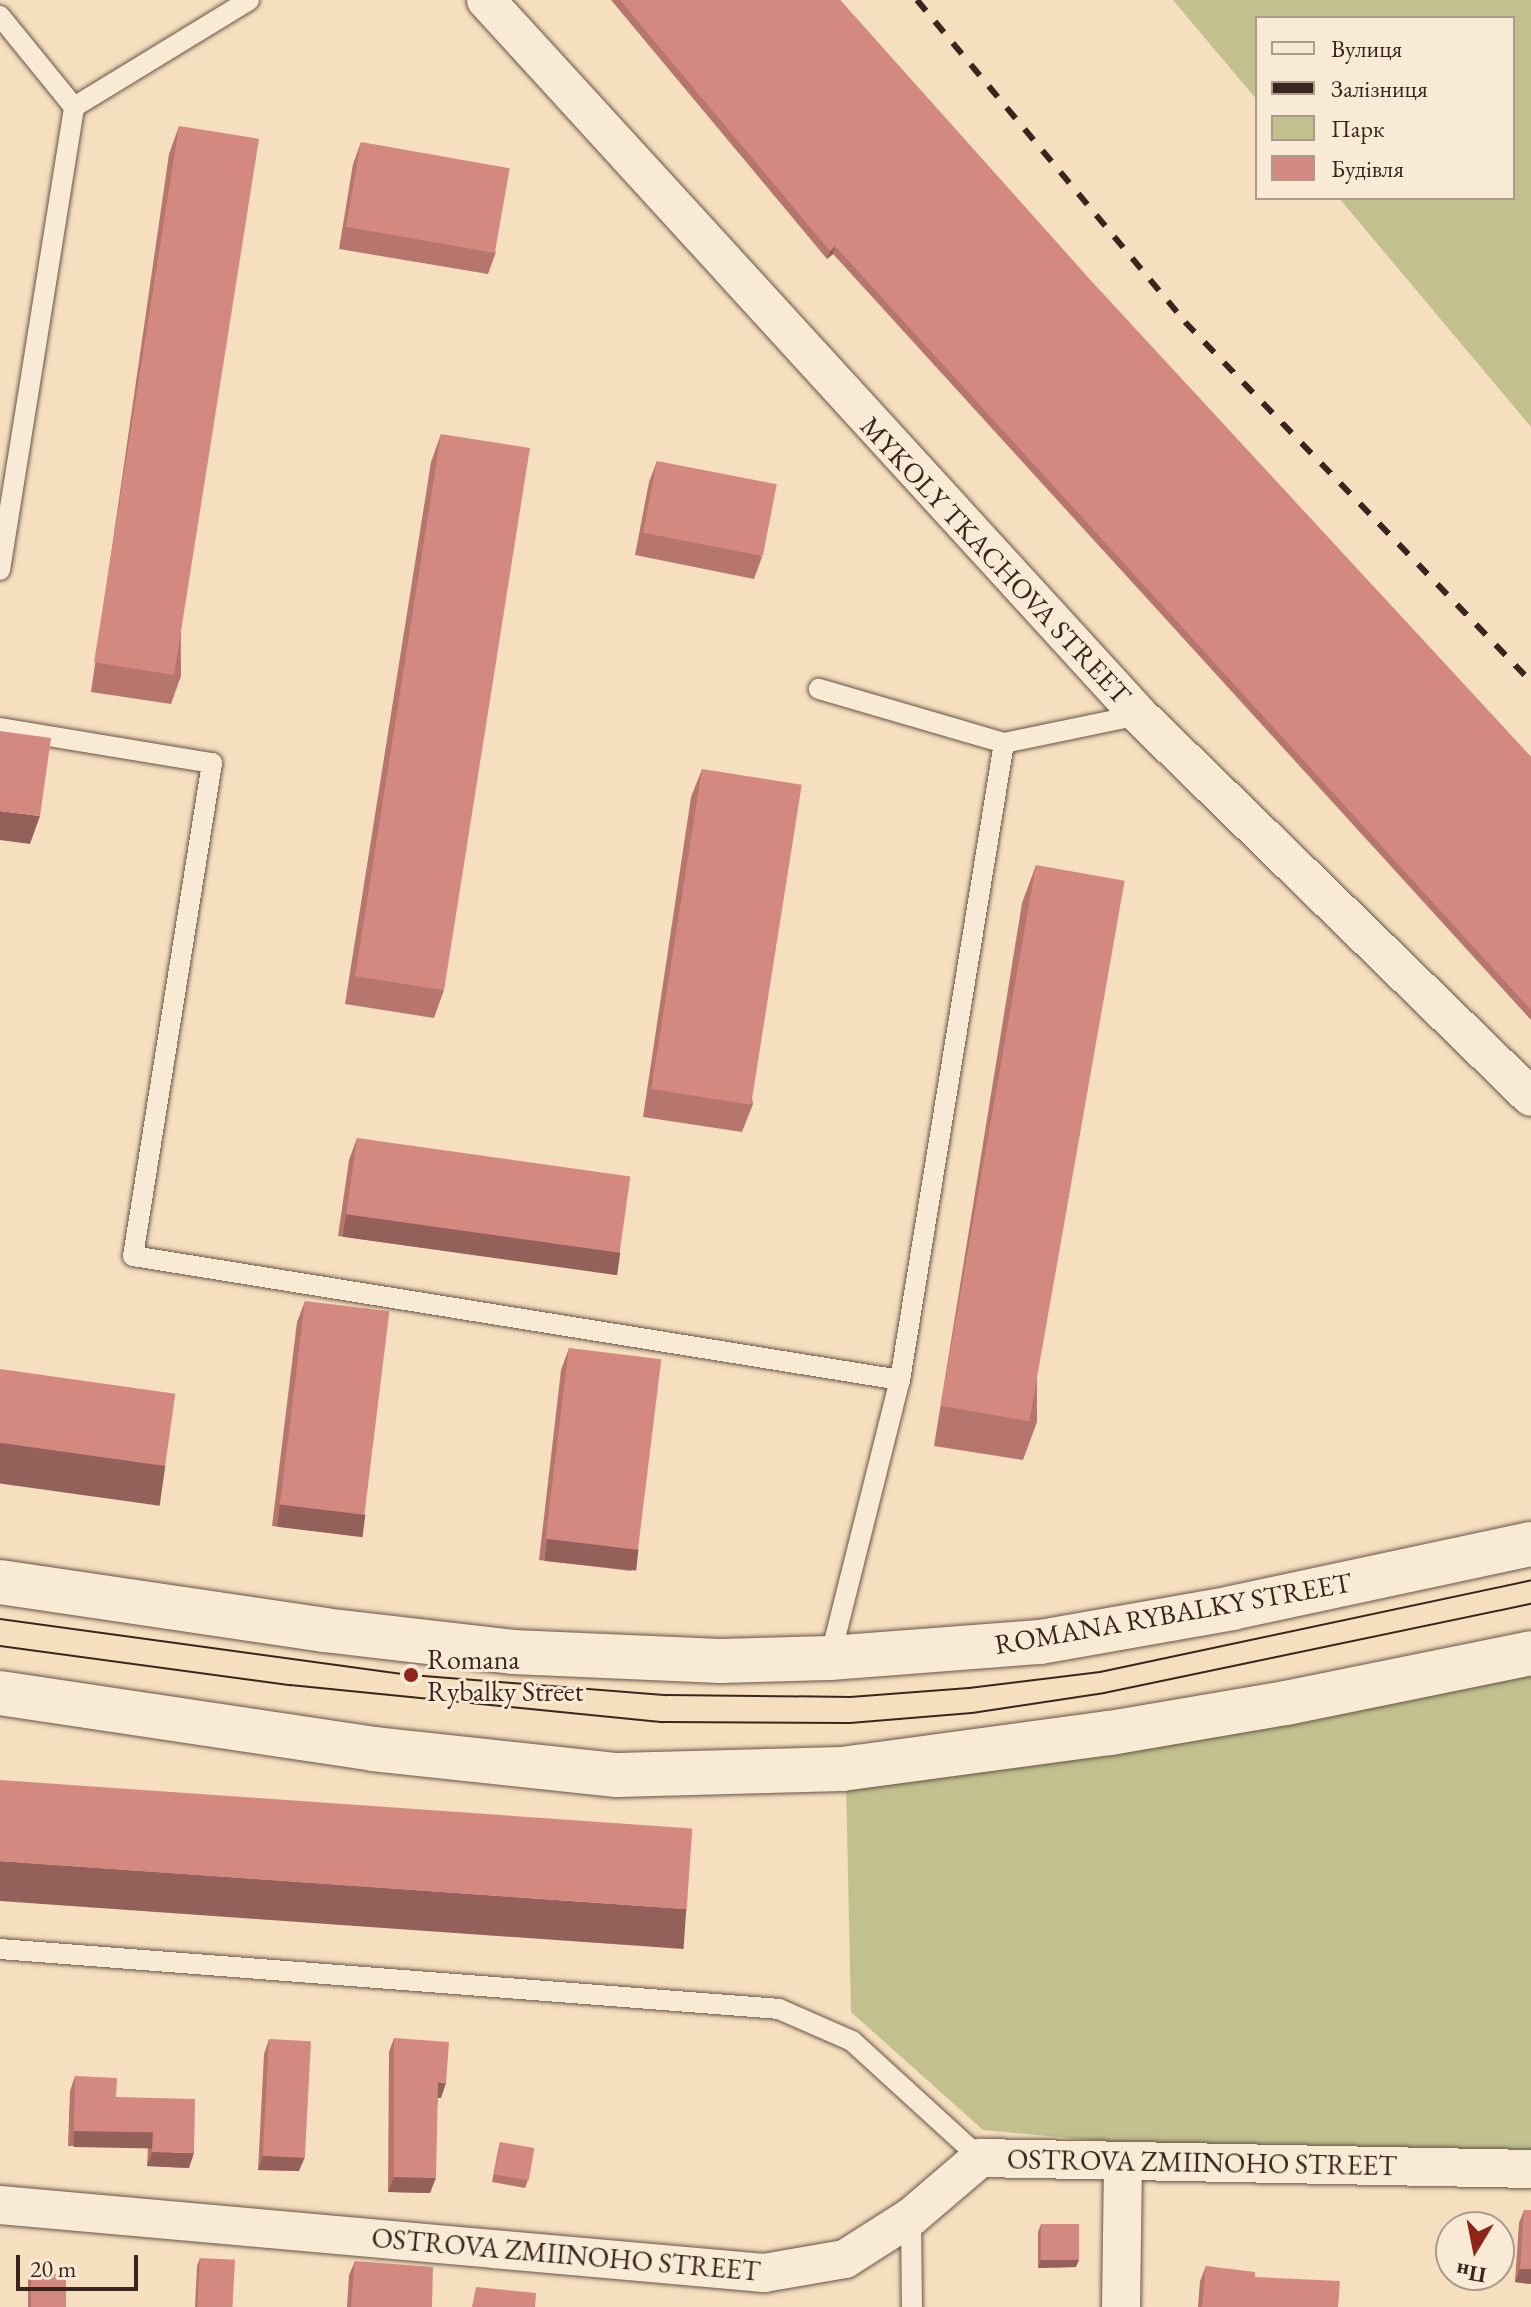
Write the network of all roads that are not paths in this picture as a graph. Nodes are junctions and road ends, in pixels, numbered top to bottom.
1 (249, 0) edge
2 (486, 0) edge
3 (0, 16) edge
4 (74, 107) junction
5 (0, 570) edge
6 (819, 689) dead end
7 (1139, 715) junction
8 (0, 728) edge
9 (1004, 743) junction
10 (1531, 1097) edge
11 (900, 1380) junction
12 (1531, 1544) edge
13 (0, 1582) edge
14 (1531, 1653) edge
15 (830, 1658) junction
16 (0, 1693) edge
17 (0, 1949) edge
18 (980, 2158) junction
19 (1123, 2161) junction
20 (1531, 2169) edge
21 (0, 2205) edge
22 (911, 2217) junction
23 (912, 2307) edge
24 (1121, 2307) edge

1 - 4 lane
2 - 7 street, MYKOLY TKACHOVA STREET
3 - 4 lane
4 - 5 lane
6 - 9 lane
7 - 9 lane
7 - 10 street, MYKOLY TKACHOVA STREET
8 - 11 lane
9 - 11 lane
11 - 15 lane
12 - 15 main road, ROMANA RYBALKY STREET
13 - 15 main road, ROMANA RYBALKY STREET
14 - 16 main road
17 - 18 lane
18 - 19 street, OSTROVA ZMIINOHO STREET
18 - 22 street, OSTROVA ZMIINOHO STREET
19 - 20 street, OSTROVA ZMIINOHO STREET
19 - 24 street
21 - 22 street, OSTROVA ZMIINOHO STREET
22 - 23 lane

